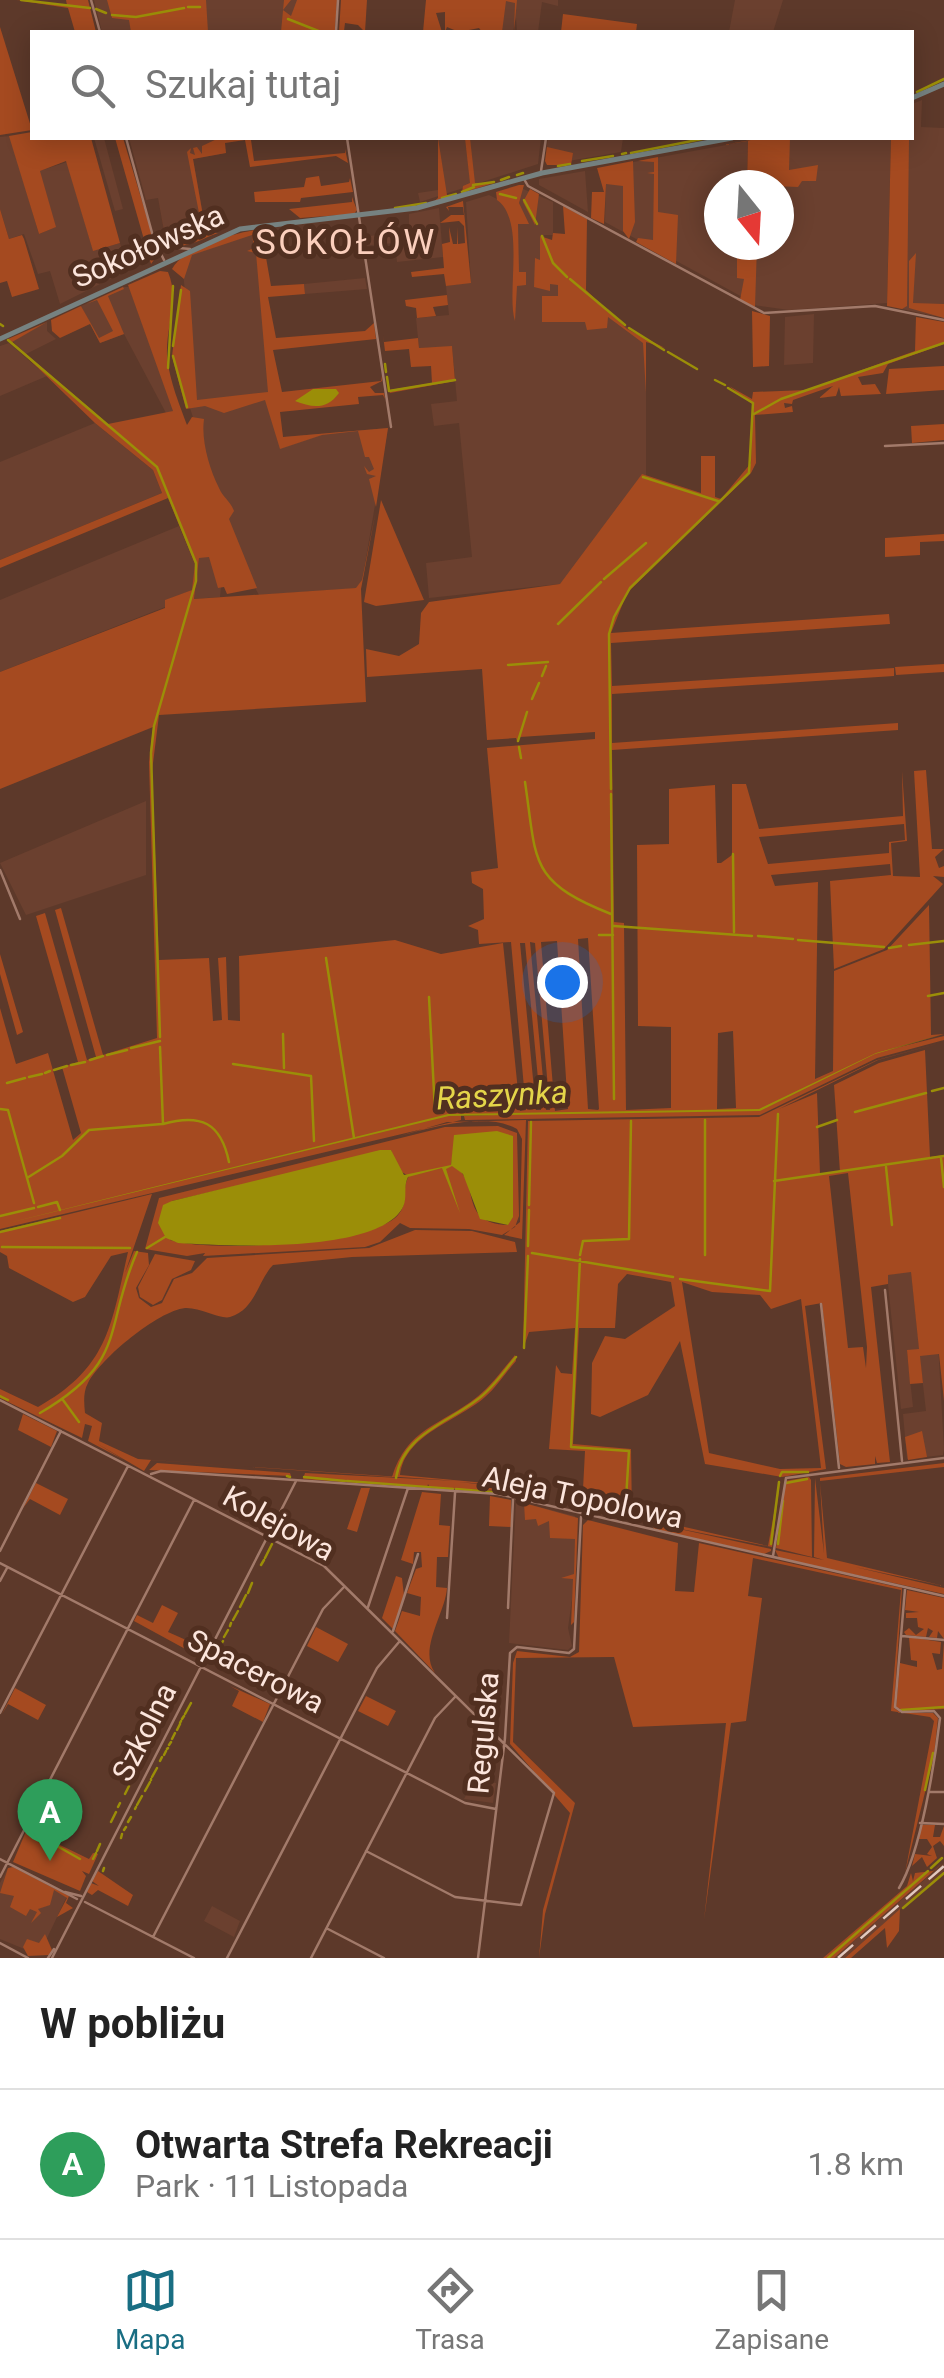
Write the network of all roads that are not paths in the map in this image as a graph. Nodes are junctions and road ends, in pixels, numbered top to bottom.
1 (91, 0) edge
2 (338, 0) edge
3 (99, 30) edge
4 (336, 30) edge
5 (944, 84) edge
6 (914, 97) edge
7 (127, 140) edge
8 (346, 140) edge
9 (546, 140) edge
10 (721, 140) edge
11 (542, 173) junction
12 (524, 177) junction
13 (359, 215) junction
14 (153, 233) junction
15 (162, 243) junction
16 (190, 249) junction
17 (166, 260) junction
18 (944, 320) edge
19 (0, 329) edge
20 (3, 337) edge
21 (391, 427) dead end
22 (944, 442) edge
23 (885, 446) dead end
24 (0, 870) edge
25 (20, 918) dead end
26 (886, 1290) dead end
27 (821, 1304) dead end
28 (0, 1400) edge
29 (62, 1430) junction
30 (944, 1458) edge
31 (902, 1463) junction
32 (129, 1465) junction
33 (839, 1470) junction
34 (150, 1476) junction
35 (296, 1480) junction
36 (408, 1488) junction
37 (455, 1491) junction
38 (514, 1498) junction
39 (194, 1499) junction
40 (581, 1515) junction
41 (268, 1536) junction
42 (0, 1550) edge
43 (418, 1554) dead end
44 (772, 1558) junction
45 (0, 1562) edge
46 (8, 1566) junction
47 (0, 1581) edge
48 (345, 1586) junction
49 (905, 1588) junction
50 (62, 1594) junction
51 (944, 1596) edge
52 (367, 1608) junction
53 (508, 1608) dead end
54 (447, 1618) dead end
55 (128, 1628) junction
56 (392, 1632) junction
57 (902, 1636) junction
58 (400, 1640) junction
59 (944, 1640) edge
60 (201, 1666) junction
61 (456, 1696) junction
62 (274, 1703) junction
63 (0, 1713) edge
64 (506, 1734) junction
65 (341, 1738) junction
66 (498, 1738) junction
67 (505, 1744) junction
68 (407, 1772) junction
69 (927, 1792) junction
70 (944, 1792) edge
71 (496, 1809) junction
72 (919, 1823) junction
73 (944, 1824) edge
74 (366, 1851) junction
75 (0, 1858) edge
76 (8, 1862) junction
77 (0, 1877) edge
78 (899, 1888) dead end
79 (80, 1899) junction
80 (482, 1900) junction
81 (326, 1928) junction
82 (153, 1937) junction
83 (0, 1944) edge
84 (28, 1958) edge
85 (50, 1958) edge
86 (194, 1958) edge
87 (227, 1958) edge
88 (311, 1958) edge
89 (384, 1958) edge
90 (478, 1958) edge

1 - 3 street
2 - 4 street
5 - 6 street
7 - 14 street
8 - 13 street
9 - 11 street
10 - 11 street, Sokołowska
11 - 12 street, Sokołowska
12 - 13 street, Sokołowska
12 - 18 street
13 - 16 street, Sokołowska
13 - 21 street
14 - 15 street
14 - 17 street
15 - 16 street
15 - 17 street
16 - 17 street, Sokołowska
17 - 20 street, Sokołowska
19 - 20 street
22 - 23 street
24 - 25 street
26 - 31 street
27 - 33 street
28 - 29 street, Kolejowa
29 - 32 street, Kolejowa
29 - 42 street
30 - 31 street
31 - 33 street
32 - 34 street, Kolejowa
32 - 50 street
33 - 44 street
34 - 35 street, Aleja Topolowa
34 - 39 street, Kolejowa
35 - 36 street, Aleja Topolowa
35 - 41 street, Szkolna
36 - 37 street, Aleja Topolowa
36 - 52 street
37 - 38 street, Aleja Topolowa
37 - 54 street
38 - 40 street, Aleja Topolowa
38 - 53 street
39 - 41 street, Kolejowa
39 - 55 street
40 - 44 street, Aleja Topolowa
40 - 64 street, Regulska
41 - 48 street, Kolejowa
41 - 60 street, Szkolna
43 - 56 street
44 - 49 street, Aleja Topolowa
45 - 46 street, Spacerowa
46 - 47 street
46 - 50 street, Spacerowa
48 - 52 street, Kolejowa
48 - 62 street
49 - 51 street, Aleja Topolowa
49 - 57 street
50 - 55 street, Spacerowa
50 - 63 street
52 - 56 street, Kolejowa
55 - 60 street, Spacerowa
55 - 76 street
56 - 58 street, Kolejowa
57 - 59 street
57 - 69 street
58 - 61 street, Kolejowa
58 - 65 street
60 - 62 street, Spacerowa
60 - 79 street, Szkolna
61 - 66 street, Kolejowa
61 - 68 street
62 - 65 street, Spacerowa
62 - 82 street
64 - 66 street
64 - 67 street, Regulska
65 - 68 street, Spacerowa
65 - 87 street
66 - 67 street, Kolejowa
67 - 71 street, Regulska
67 - 80 street, Kolejowa
68 - 71 street, Spacerowa
68 - 74 street
69 - 70 street
69 - 72 street
71 - 80 street, Regulska
72 - 73 street
72 - 78 street
74 - 80 street
74 - 81 street
75 - 76 street
76 - 77 street
76 - 79 street
79 - 82 street
79 - 85 street, Szkolna
80 - 90 street, Regulska
81 - 88 street
81 - 89 street
82 - 86 street
83 - 84 street

